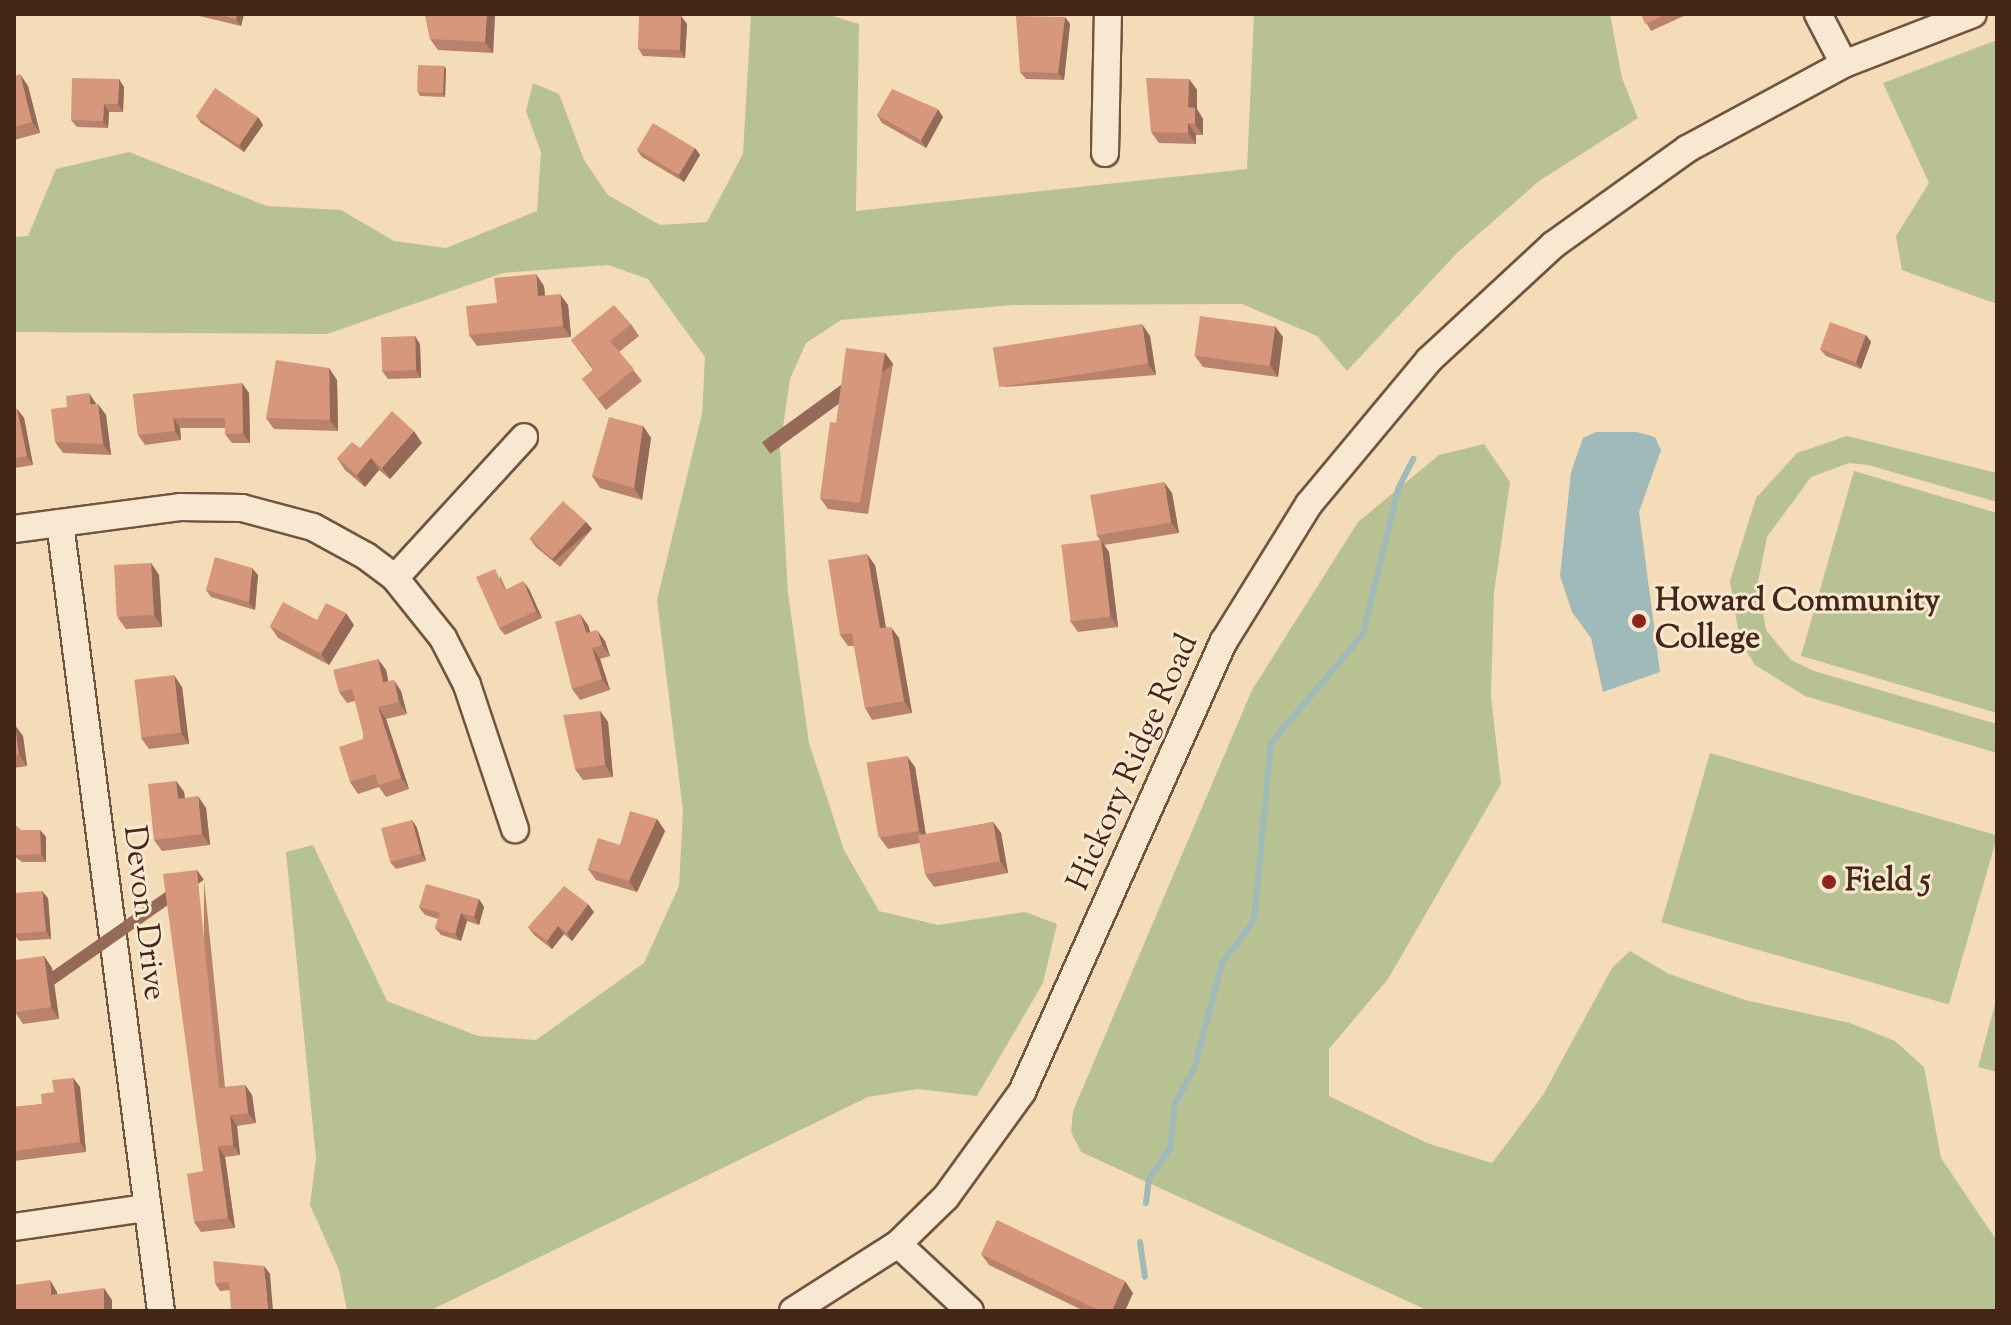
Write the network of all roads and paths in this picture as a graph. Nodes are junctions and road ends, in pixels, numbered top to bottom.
1 (1108, 14) edge
2 (1818, 14) edge
3 (1973, 14) edge
4 (1844, 64) junction
5 (1105, 153) dead end
6 (524, 437) dead end
7 (60, 523) junction
8 (14, 529) edge
9 (395, 578) junction
10 (515, 829) dead end
11 (146, 1208) junction
12 (14, 1227) edge
13 (898, 1244) junction
14 (161, 1311) edge
15 (793, 1311) edge
16 (970, 1311) edge

1 - 5 street
2 - 4 street
3 - 4 street, Hickory Ridge Road
4 - 13 street, Hickory Ridge Road
6 - 9 street
7 - 8 street
7 - 9 street
7 - 11 street, Devon Drive
9 - 10 street
11 - 12 street
11 - 14 street, Devon Drive
13 - 15 street, Hickory Ridge Road
13 - 16 street

